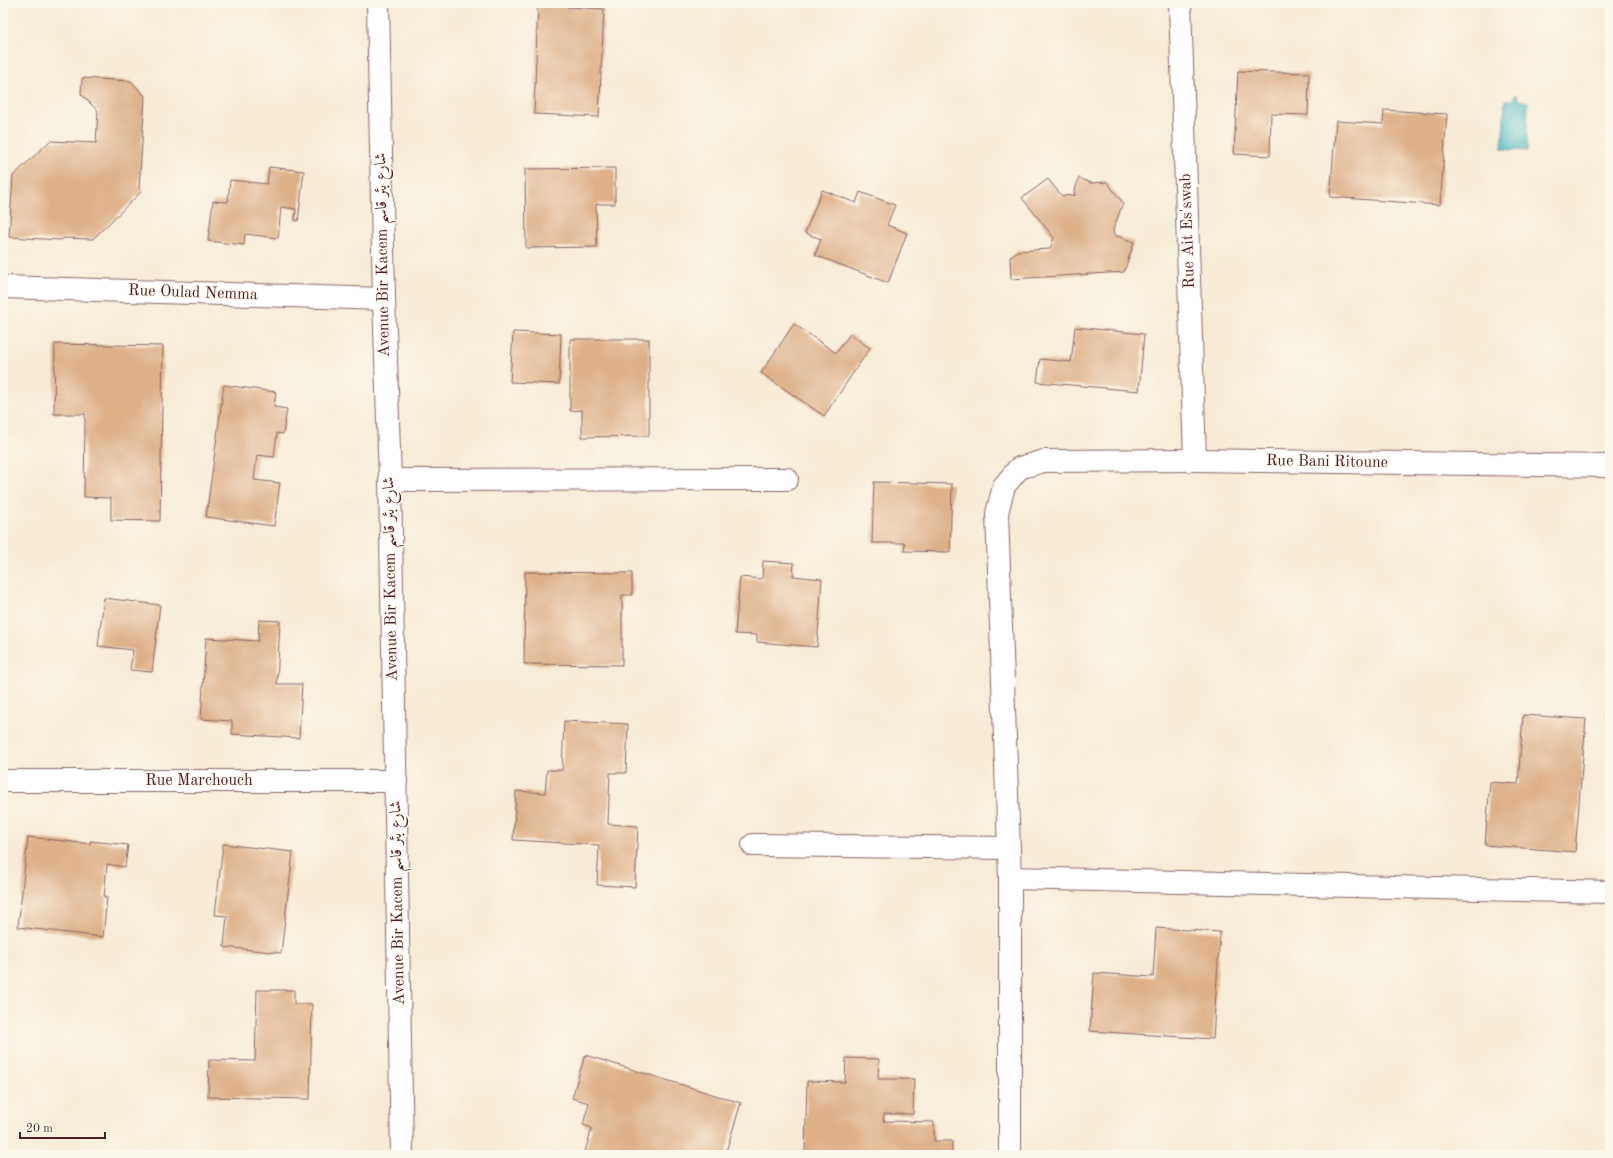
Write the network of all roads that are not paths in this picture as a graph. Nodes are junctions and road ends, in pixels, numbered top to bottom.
1 (378, 3) edge
2 (1180, 3) edge
3 (3, 287) edge
4 (384, 299) junction
5 (1195, 460) junction
6 (1610, 466) edge
7 (788, 479) dead end
8 (390, 480) junction
9 (3, 781) edge
10 (396, 781) junction
11 (753, 845) dead end
12 (1009, 848) junction
13 (1010, 878) junction
14 (1610, 892) edge
15 (402, 1155) edge
16 (1010, 1155) edge

1 - 4 street, Avenue Bir Kacem شارع بئر قاسم
2 - 5 street, Rue Ait Es'swab
3 - 4 street, Rue Oulad Nemma
4 - 8 street, Avenue Bir Kacem شارع بئر قاسم
5 - 6 street, Rue Bani Ritoune
5 - 12 street, Rue Bani Ritoune
7 - 8 street
8 - 10 street, Avenue Bir Kacem شارع بئر قاسم
9 - 10 street, Rue Marchouch
10 - 15 street, Avenue Bir Kacem شارع بئر قاسم
11 - 12 street
12 - 13 street, Rue Bani Ritoune
13 - 14 street
13 - 16 street, Rue Bani Ritoune

